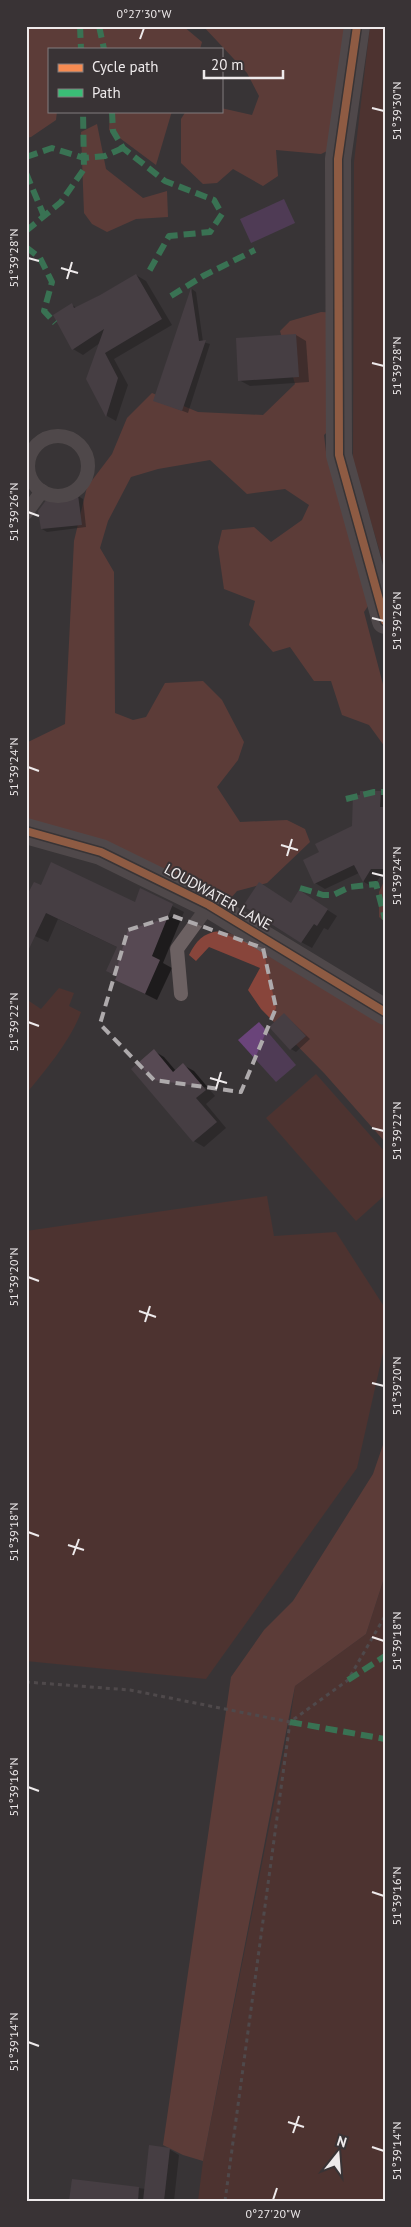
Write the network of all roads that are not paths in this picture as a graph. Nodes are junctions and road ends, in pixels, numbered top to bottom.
1 (357, 26) edge
2 (42, 491) junction
3 (26, 513) edge
4 (385, 621) edge
5 (26, 831) edge
6 (209, 905) junction
7 (181, 994) dead end
8 (385, 1012) edge

1 - 4 street
2 - 2 lane
2 - 3 lane
5 - 6 street, LOUDWATER LANE
6 - 7 lane
6 - 8 street, LOUDWATER LANE

